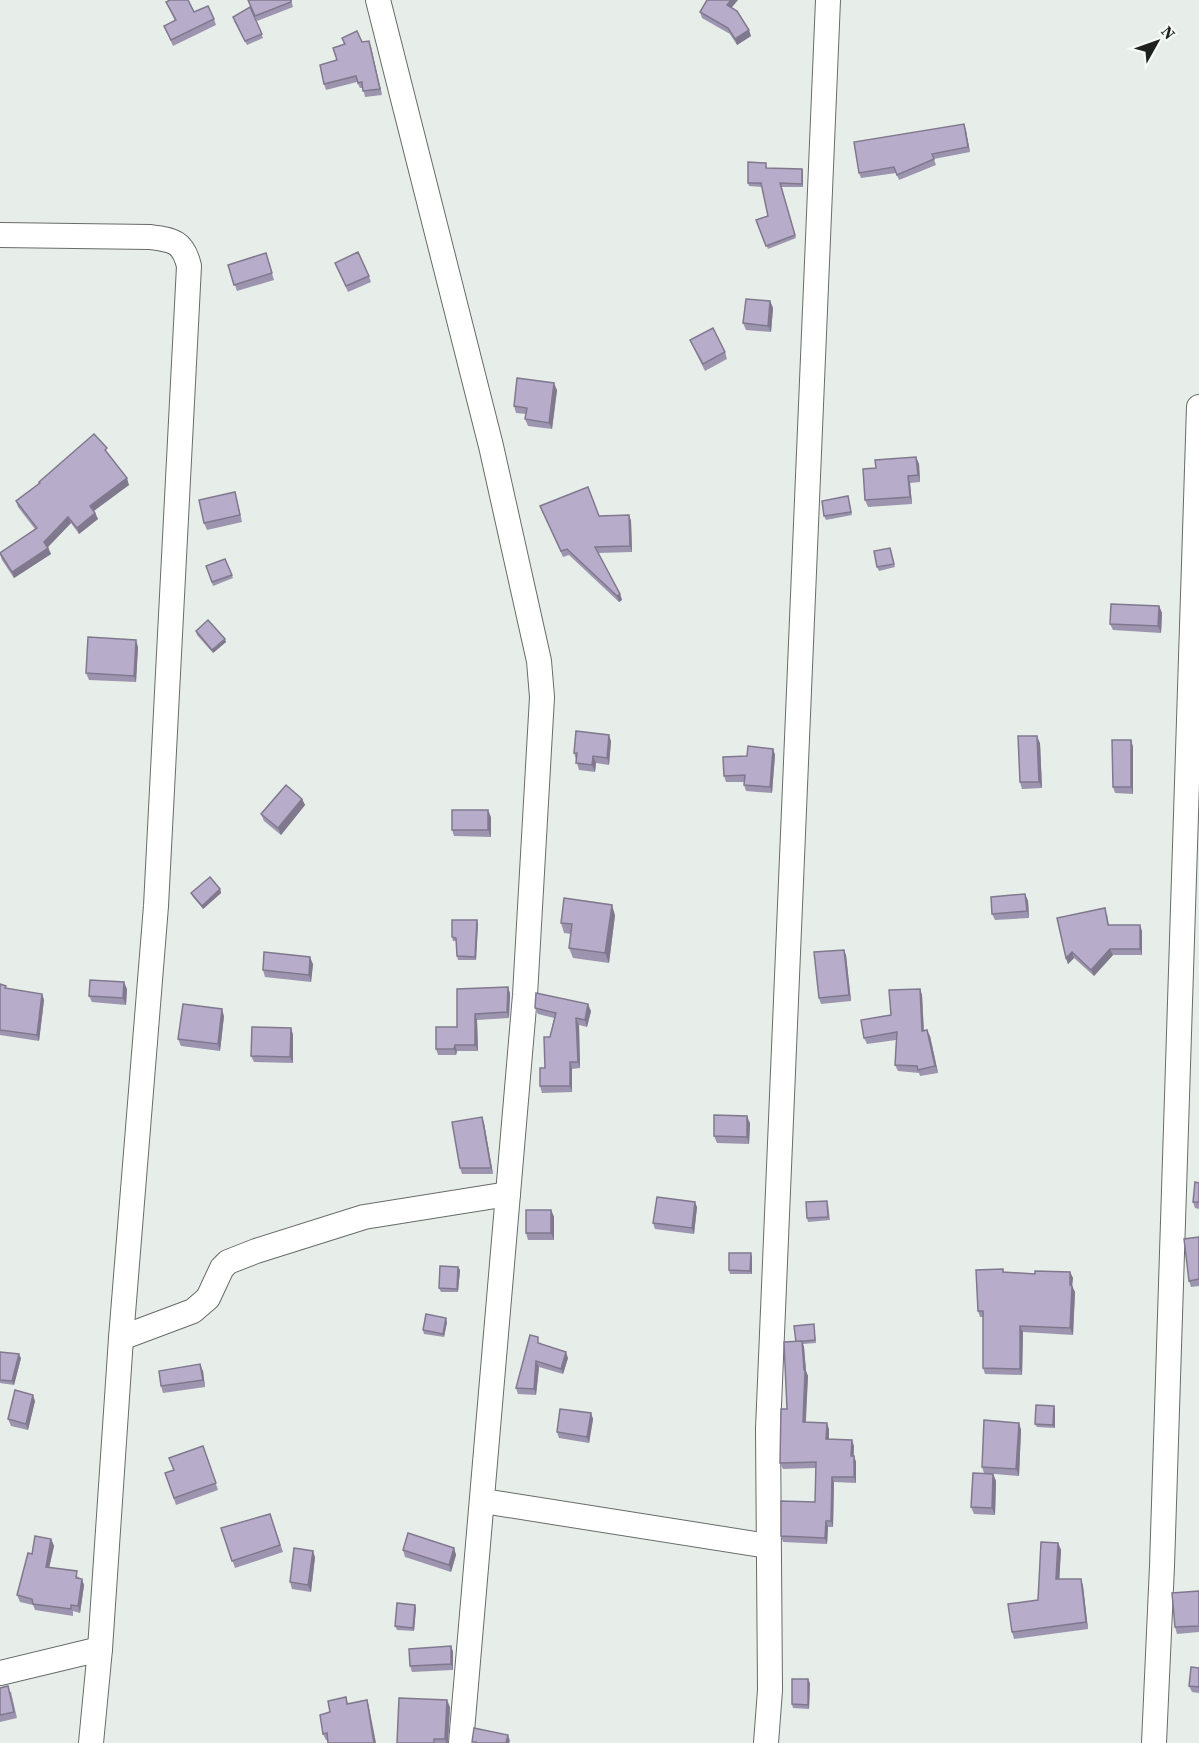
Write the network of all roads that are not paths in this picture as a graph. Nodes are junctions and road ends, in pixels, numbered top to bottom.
1 (378, 0) edge
2 (828, 0) edge
3 (0, 235) edge
4 (1199, 407) edge
5 (508, 1194) junction
6 (121, 1338) junction
7 (483, 1501) junction
8 (768, 1546) junction
9 (100, 1649) junction
10 (0, 1673) edge
11 (91, 1743) edge
12 (461, 1743) edge
13 (766, 1743) edge
14 (1154, 1743) edge

1 - 5 street
2 - 8 street
3 - 6 street
4 - 14 street
5 - 6 street
5 - 7 street
6 - 9 street
7 - 8 street
7 - 12 street
8 - 13 street
9 - 10 street
9 - 11 street

